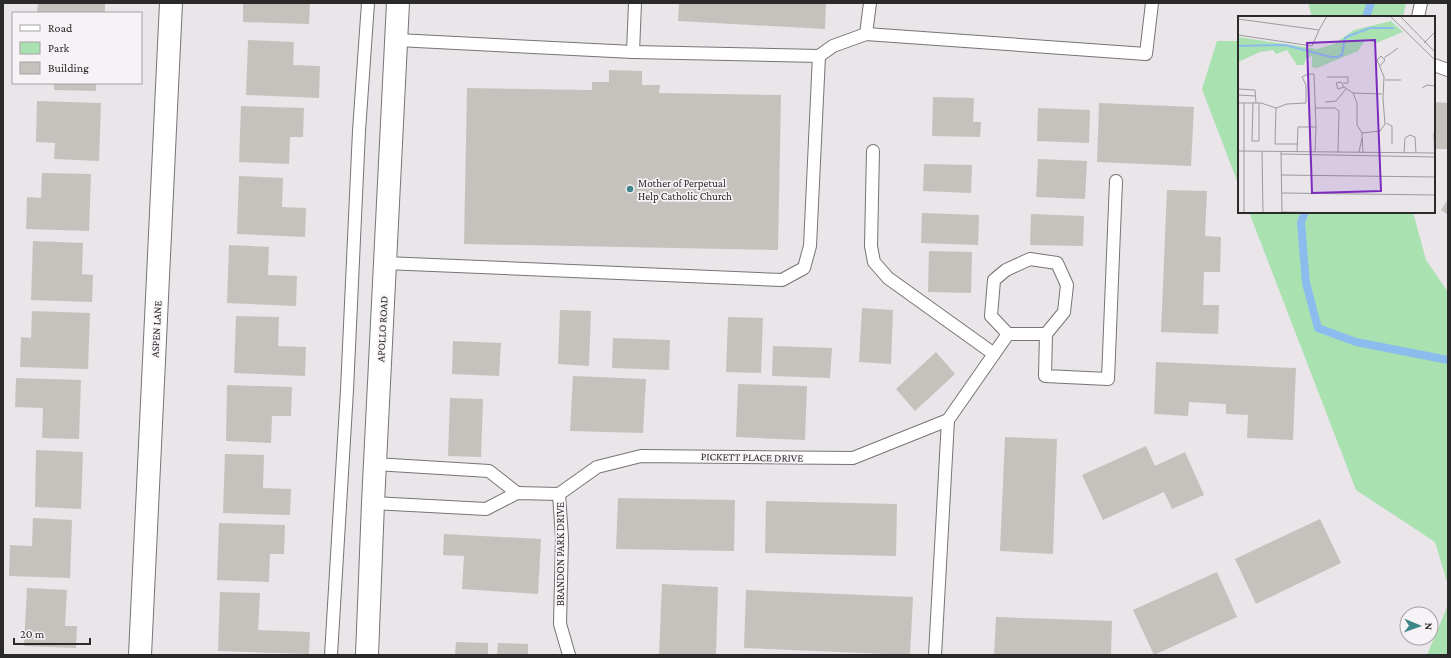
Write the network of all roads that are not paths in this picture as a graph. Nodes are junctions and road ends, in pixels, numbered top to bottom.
1 (171, 3) edge
2 (368, 3) edge
3 (398, 3) edge
4 (635, 3) edge
5 (870, 3) edge
6 (1152, 3) edge
7 (1421, 3) edge
8 (1418, 16) edge
9 (866, 34) junction
10 (397, 40) junction
11 (633, 52) junction
12 (818, 56) junction
13 (1435, 65) edge
14 (1448, 70) edge
15 (873, 151) dead end
16 (1116, 181) dead end
17 (386, 262) junction
18 (1008, 334) junction
19 (1046, 334) junction
20 (994, 354) junction
21 (948, 420) junction
22 (376, 464) junction
23 (517, 493) junction
24 (559, 494) junction
25 (373, 503) junction
26 (140, 655) edge
27 (331, 655) edge
28 (367, 655) edge
29 (570, 655) edge
30 (935, 655) edge

1 - 26 street, ASPEN LANE
2 - 27 lane
3 - 10 street, APOLLO ROAD
4 - 11 lane
5 - 9 lane
6 - 9 lane
7 - 8 lane
9 - 12 lane
10 - 11 lane
10 - 17 street, APOLLO ROAD
11 - 12 lane
12 - 17 lane
13 - 14 lane
15 - 20 lane
16 - 19 lane
17 - 22 street, APOLLO ROAD
18 - 19 lane
18 - 19 lane
18 - 20 lane
20 - 21 lane
21 - 24 lane, PICKETT PLACE DRIVE
21 - 30 lane
22 - 23 lane
22 - 25 street, APOLLO ROAD
23 - 24 lane, BRANDON PARK DRIVE
23 - 25 lane, BRANDON PARK DRIVE
24 - 29 lane, BRANDON PARK DRIVE
25 - 28 street, APOLLO ROAD

